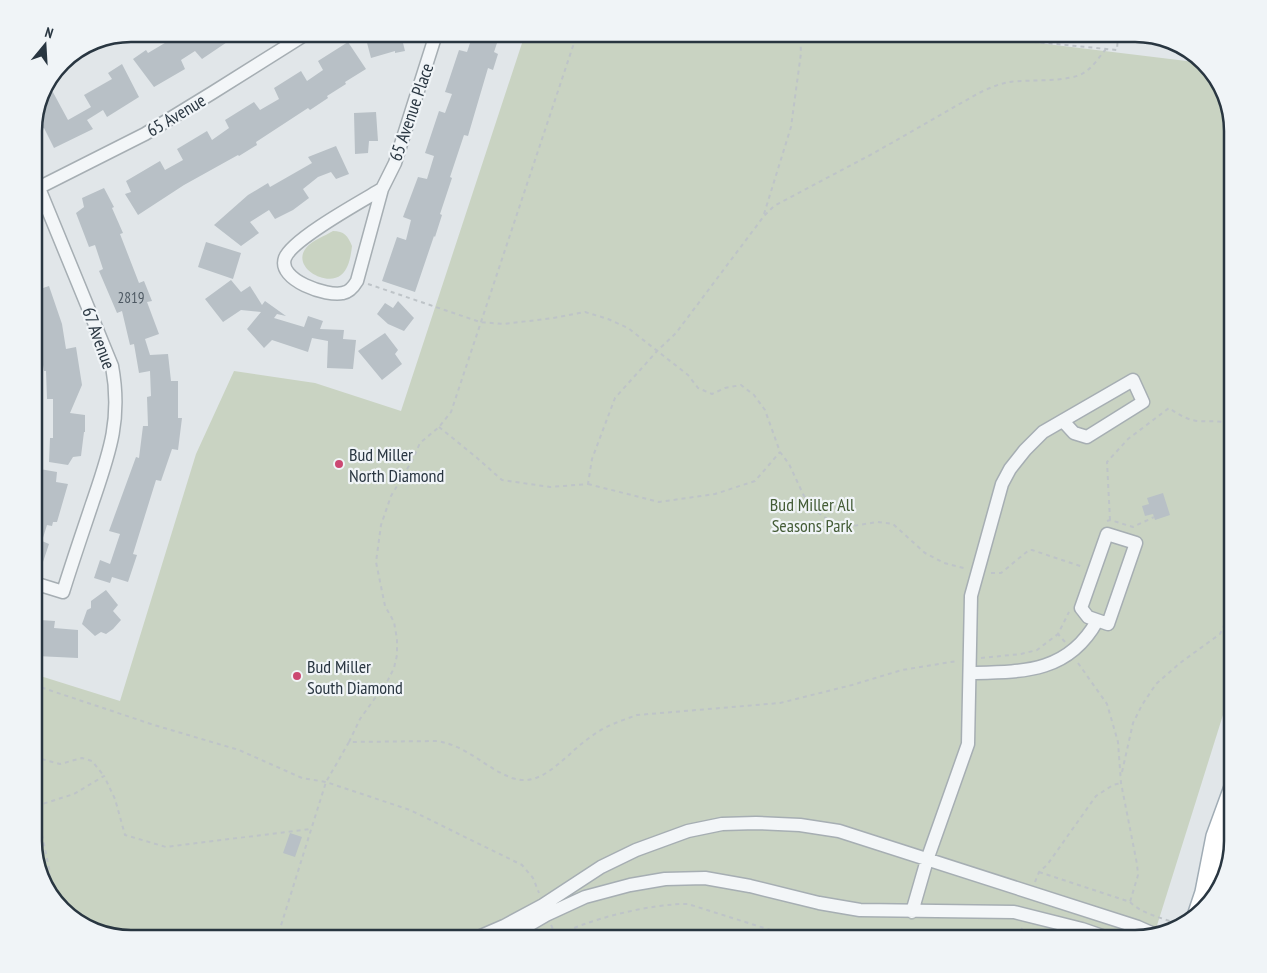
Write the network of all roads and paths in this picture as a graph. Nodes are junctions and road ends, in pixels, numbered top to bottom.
1 (800, 42) edge
2 (1036, 42) edge
3 (1117, 42) edge
4 (292, 43) edge
5 (433, 43) edge
6 (574, 43) edge
7 (1106, 49) junction
8 (43, 181) edge
9 (382, 188) junction
10 (43, 201) edge
11 (764, 216) junction
12 (370, 285) dead end
13 (480, 322) junction
14 (658, 350) junction
15 (1063, 421) junction
16 (1224, 422) edge
17 (439, 427) junction
18 (780, 452) junction
19 (588, 484) junction
20 (1154, 517) dead end
21 (1085, 568) dead end
22 (963, 569) dead end
23 (992, 574) dead end
24 (43, 586) edge
25 (1097, 621) junction
26 (1224, 625) edge
27 (1058, 634) dead end
28 (979, 658) dead end
29 (958, 660) dead end
30 (1076, 660) dead end
31 (970, 673) junction
32 (43, 688) edge
33 (348, 742) junction
34 (43, 759) edge
35 (1121, 775) junction
36 (104, 776) junction
37 (326, 782) junction
38 (1122, 783) junction
39 (43, 803) edge
40 (1224, 822) edge
41 (310, 829) junction
42 (1224, 834) edge
43 (1220, 839) junction
44 (43, 841) edge
45 (928, 860) junction
46 (1039, 872) junction
47 (49, 876) edge
48 (1033, 887) dead end
49 (540, 896) dead end
50 (1130, 902) junction
51 (1200, 902) edge
52 (912, 912) junction
53 (549, 922) dead end
54 (1173, 922) edge
55 (1023, 924) dead end
56 (280, 930) edge
57 (495, 930) edge
58 (520, 930) edge
59 (553, 930) edge
60 (574, 930) edge
61 (771, 930) edge
62 (1021, 930) edge
63 (1085, 930) edge
64 (1145, 930) edge

1 - 11 path
2 - 7 path
3 - 7 path
4 - 8 street, 65 Avenue
5 - 9 street, 65 Avenue Place
6 - 13 path
7 - 11 path
9 - 9 street, 65 Avenue Place
10 - 24 street, 67 Avenue
11 - 14 path
12 - 13 path
13 - 14 path
13 - 17 path
14 - 18 path
14 - 19 path
15 - 15 street
15 - 31 street
16 - 20 path
17 - 19 path
17 - 33 path
18 - 19 path
18 - 22 path
21 - 23 path
25 - 25 street
25 - 31 street
26 - 35 path
27 - 28 path
29 - 33 path
30 - 35 path
31 - 45 street
32 - 37 path
33 - 37 path
34 - 36 path
35 - 38 path
36 - 39 path
36 - 41 path
37 - 41 path
37 - 49 path
38 - 46 path
38 - 50 path
40 - 43 main road
41 - 56 path
42 - 43 main road
43 - 51 main road
44 - 47 path
45 - 52 street
45 - 57 street
45 - 64 street
46 - 48 path
46 - 50 path
50 - 54 path
52 - 58 street
52 - 63 street
53 - 59 path
55 - 62 path
60 - 61 path

